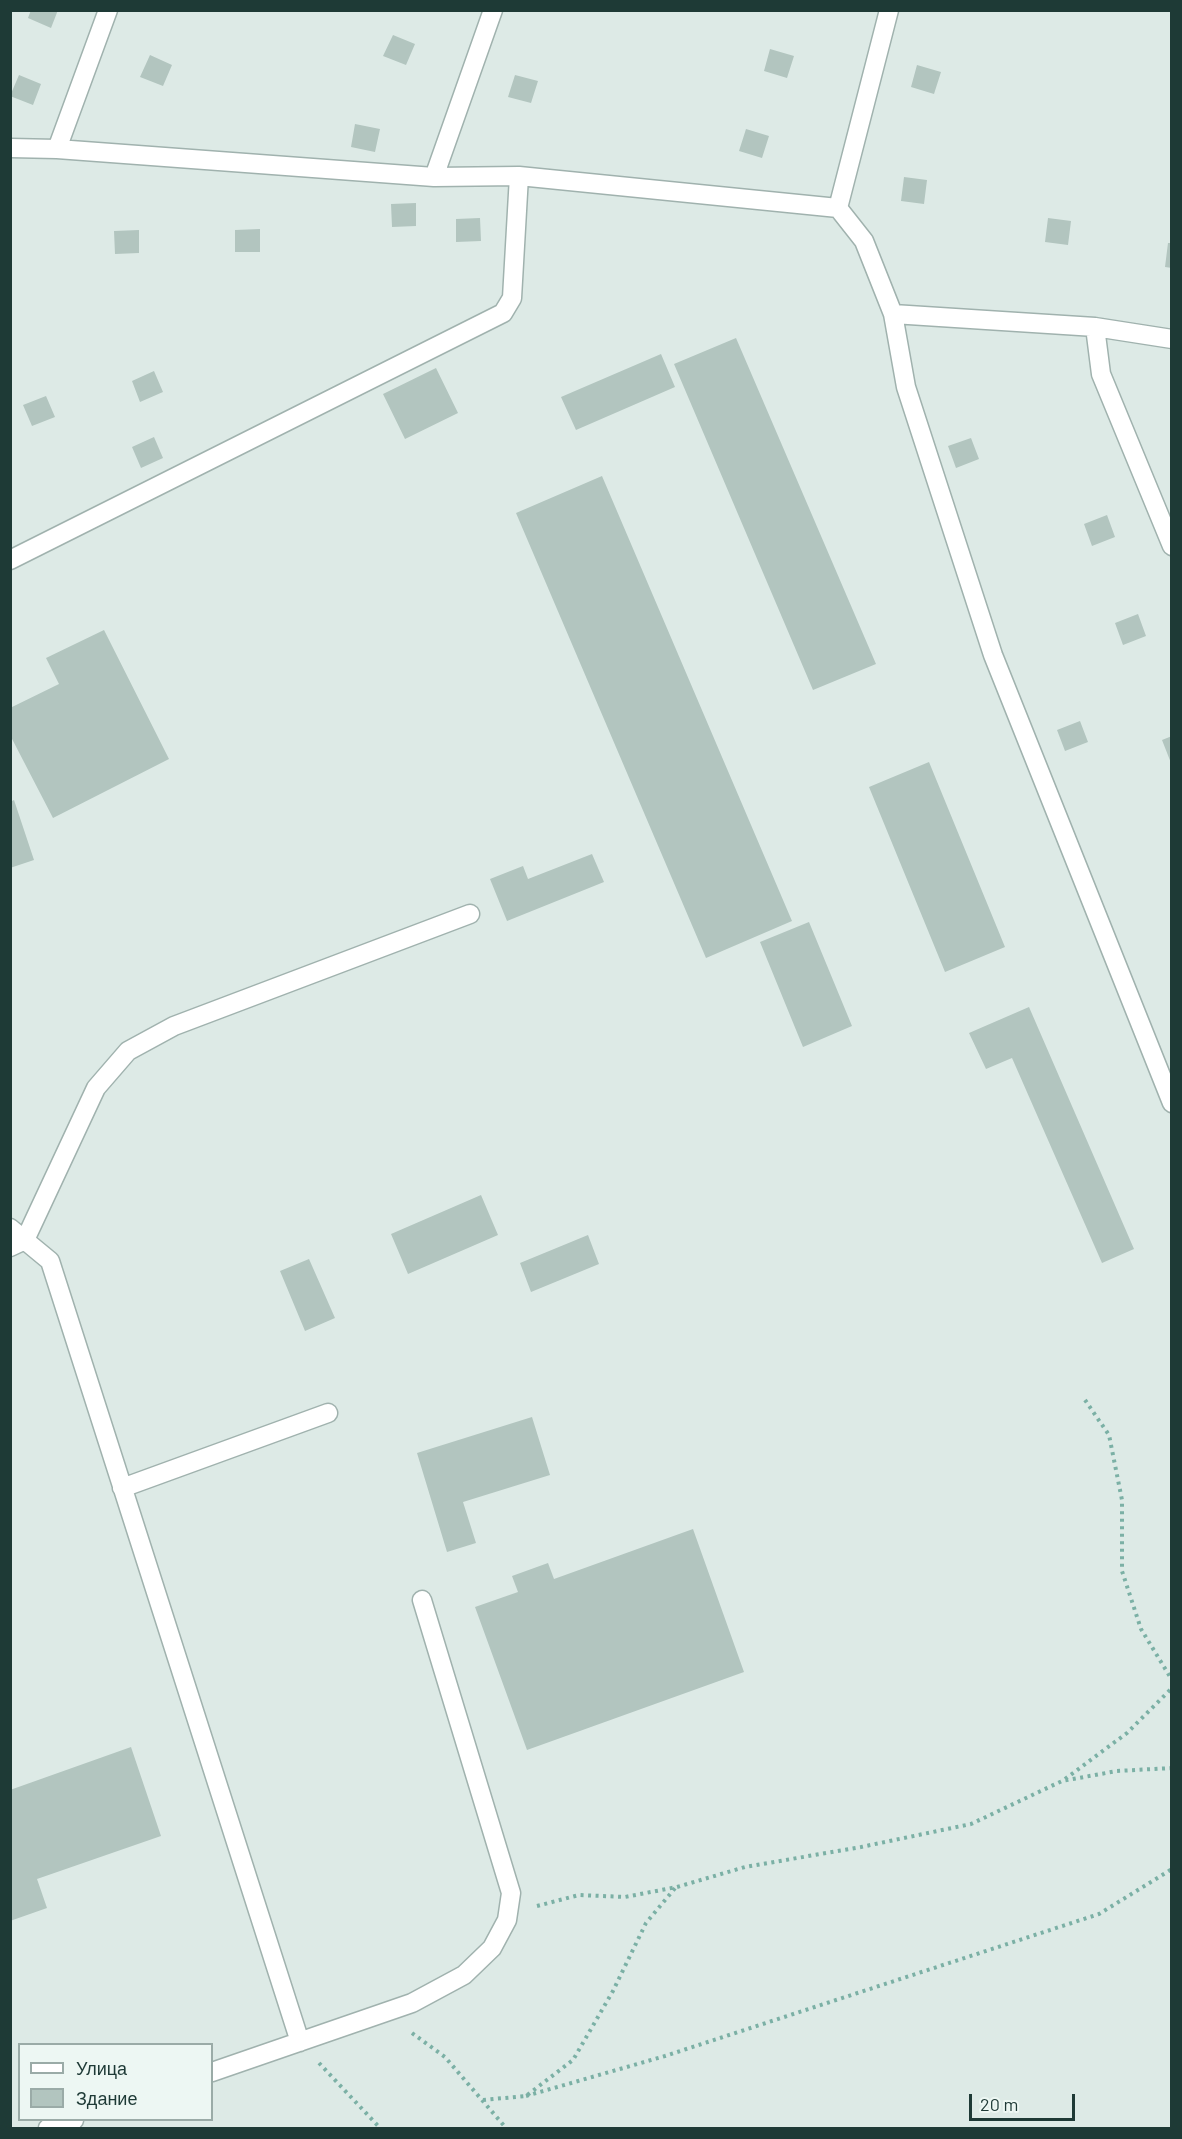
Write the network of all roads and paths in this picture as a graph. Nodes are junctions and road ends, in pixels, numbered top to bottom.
1 (108, 10) edge
2 (493, 10) edge
3 (889, 10) edge
4 (10, 148) edge
5 (57, 149) junction
6 (519, 176) junction
7 (434, 177) junction
8 (838, 208) junction
9 (893, 314) junction
10 (1095, 327) junction
11 (1172, 339) edge
12 (1172, 546) edge
13 (10, 561) edge
14 (470, 914) dead end
15 (1172, 1103) edge
16 (10, 1228) edge
17 (18, 1243) edge
18 (1085, 1400) dead end
19 (328, 1413) dead end
20 (122, 1488) junction
21 (422, 1600) dead end
22 (1172, 1680) edge
23 (1172, 1688) edge
24 (1172, 1768) edge
25 (1062, 1781) junction
26 (1172, 1869) edge
27 (677, 1887) junction
28 (507, 1920) junction
29 (384, 2013) junction
30 (300, 2042) junction
31 (213, 2073) edge
32 (526, 2096) junction
33 (483, 2100) junction
34 (71, 2121) edge
35 (48, 2128) edge
36 (380, 2128) edge
37 (506, 2128) edge

1 - 5 street
2 - 7 street
3 - 8 street
4 - 5 street
5 - 7 street
6 - 7 street
6 - 8 street
6 - 13 street
8 - 9 street
9 - 10 street
9 - 15 street
10 - 11 street
10 - 12 street
14 - 17 street
16 - 17 street
17 - 20 street
18 - 22 path
19 - 20 street
20 - 30 street
21 - 28 street
23 - 25 path
24 - 25 path
25 - 27 path
26 - 32 path
27 - 28 path
27 - 32 path
28 - 29 street
29 - 30 street
29 - 33 path
30 - 31 street
30 - 36 path
32 - 33 path
33 - 37 path
34 - 35 street

